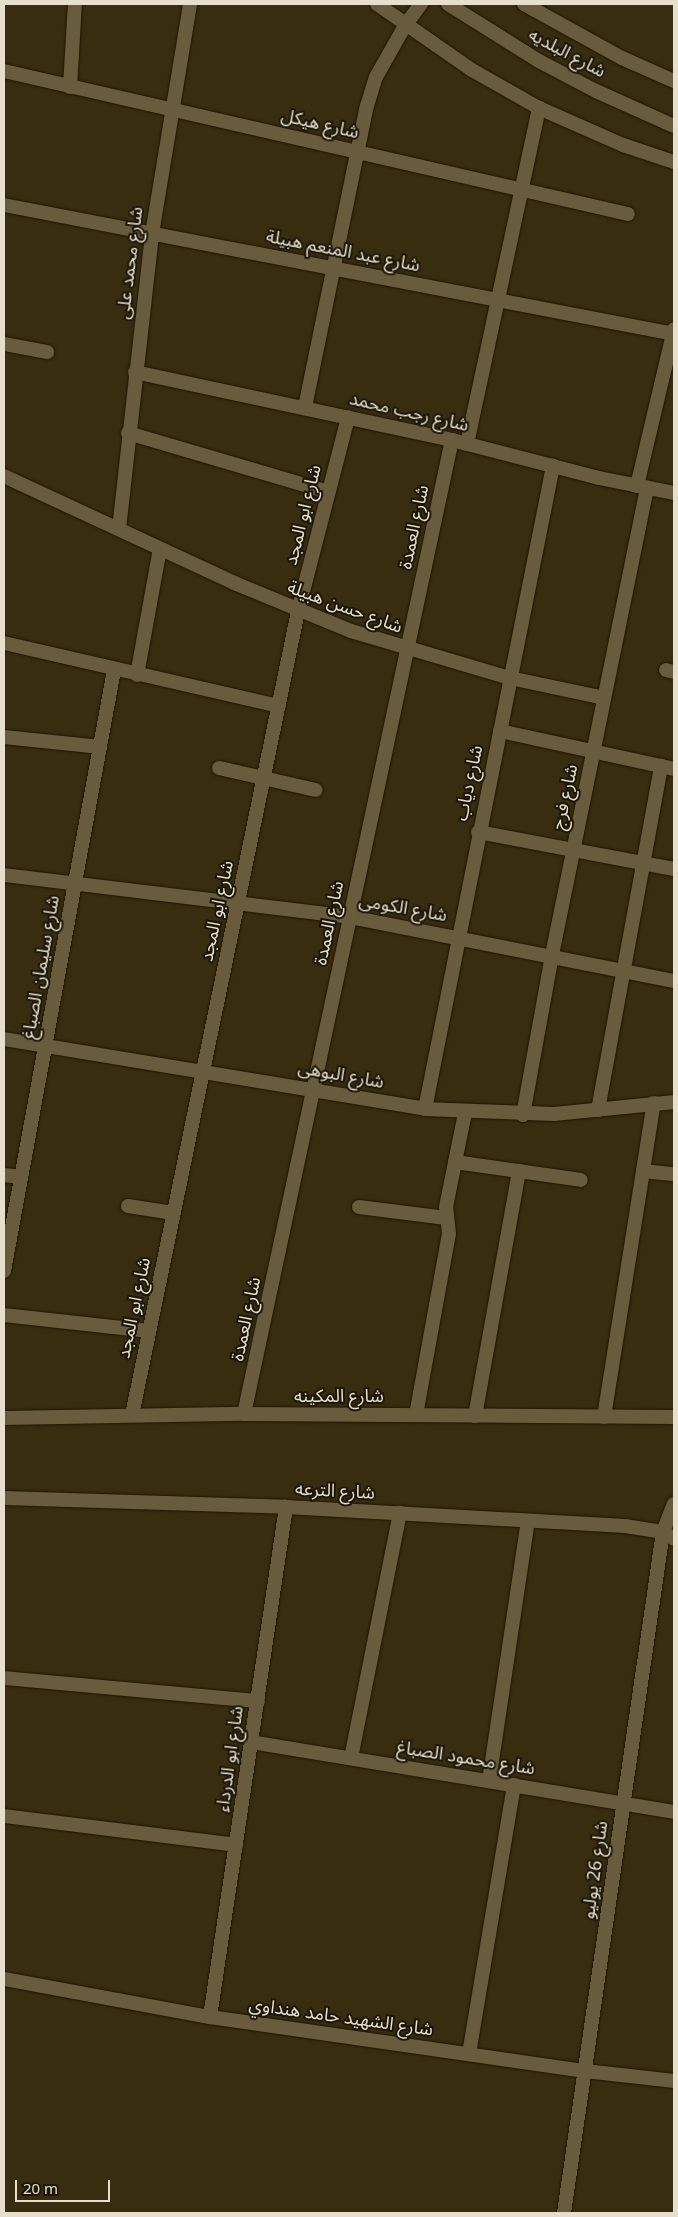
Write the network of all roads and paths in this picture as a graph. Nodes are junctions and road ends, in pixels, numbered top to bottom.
1 (75, 4) edge
2 (190, 4) edge
3 (377, 4) edge
4 (421, 4) edge
5 (448, 4) edge
6 (524, 4) edge
7 (406, 24) junction
8 (4, 71) edge
9 (674, 81) edge
10 (70, 86) junction
11 (539, 108) junction
12 (171, 109) junction
13 (674, 126) edge
14 (357, 152) junction
15 (674, 162) edge
16 (522, 190) junction
17 (4, 205) edge
18 (628, 214) dead end
19 (152, 234) junction
20 (333, 268) junction
21 (497, 301) junction
22 (674, 332) edge
23 (4, 344) edge
24 (47, 352) dead end
25 (135, 372) junction
26 (305, 407) junction
27 (348, 417) junction
28 (128, 433) junction
29 (452, 440) junction
30 (467, 444) junction
31 (553, 466) junction
32 (4, 476) edge
33 (642, 487) junction
34 (328, 492) junction
35 (674, 493) edge
36 (119, 529) junction
37 (160, 549) junction
38 (298, 611) junction
39 (4, 643) edge
40 (406, 650) junction
41 (114, 670) junction
42 (136, 675) junction
43 (510, 678) junction
44 (604, 698) junction
45 (279, 706) junction
46 (500, 731) junction
47 (4, 737) edge
48 (100, 747) junction
49 (594, 751) junction
50 (219, 768) dead end
51 (668, 768) edge
52 (264, 779) junction
53 (316, 790) dead end
54 (478, 832) junction
55 (574, 849) junction
56 (643, 862) junction
57 (674, 869) edge
58 (4, 875) edge
59 (75, 882) junction
60 (238, 903) junction
61 (350, 917) junction
62 (458, 936) junction
63 (552, 955) junction
64 (623, 970) junction
65 (674, 981) edge
66 (4, 1039) edge
67 (46, 1044) junction
68 (203, 1070) junction
69 (314, 1088) junction
70 (674, 1102) edge
71 (654, 1103) junction
72 (424, 1109) junction
73 (598, 1110) junction
74 (466, 1113) junction
75 (523, 1115) junction
76 (454, 1162) junction
77 (519, 1171) junction
78 (643, 1171) junction
79 (674, 1174) edge
80 (4, 1175) edge
81 (21, 1177) junction
82 (582, 1180) dead end
83 (128, 1206) dead end
84 (359, 1207) dead end
85 (173, 1213) junction
86 (446, 1218) junction
87 (4, 1270) edge
88 (4, 1315) edge
89 (149, 1331) junction
90 (244, 1414) junction
91 (132, 1415) junction
92 (416, 1415) junction
93 (475, 1416) junction
94 (604, 1417) junction
95 (674, 1417) edge
96 (4, 1418) edge
97 (4, 1498) edge
98 (674, 1504) edge
99 (286, 1507) junction
100 (400, 1513) junction
101 (528, 1521) junction
102 (669, 1536) edge
103 (4, 1678) edge
104 (258, 1701) junction
105 (251, 1742) junction
106 (351, 1758) junction
107 (490, 1781) junction
108 (514, 1785) junction
109 (623, 1803) junction
110 (674, 1812) edge
111 (4, 1816) edge
112 (236, 1845) junction
113 (4, 1978) edge
114 (210, 2017) junction
115 (469, 2054) junction
116 (585, 2072) junction
117 (674, 2081) edge
118 (564, 2213) edge

1 - 10 street
2 - 12 street, شارع محمد على
3 - 7 street
4 - 7 street
5 - 13 street, شارع البلديه
6 - 9 street, شارع البلديه
7 - 11 street
7 - 14 street
8 - 10 street, شارع هيكل
10 - 12 street, شارع هيكل
11 - 15 street
11 - 16 street
12 - 14 street, شارع هيكل
12 - 19 street, شارع محمد على
14 - 16 street, شارع هيكل
14 - 20 street
16 - 18 street, شارع هيكل
16 - 21 street
17 - 19 street, شارع عبد المنعم هبيلة
19 - 20 street, شارع عبد المنعم هبيلة
19 - 25 street, شارع محمد على
20 - 21 street, شارع عبد المنعم هبيلة
20 - 26 street
21 - 22 street, شارع عبد المنعم هبيلة
21 - 30 street
22 - 33 street, شارع فرج
23 - 24 street
25 - 26 street, شارع رجب محمد
25 - 28 street, شارع محمد على
26 - 27 street, شارع رجب محمد
27 - 29 street, شارع رجب محمد
27 - 34 street, شارع ابو المجد
28 - 34 street
28 - 36 street, شارع محمد على
29 - 30 street, شارع رجب محمد
29 - 40 street, شارع العمدة
30 - 31 street, شارع رجب محمد
31 - 33 street, شارع رجب محمد
31 - 43 street, شارع دياب
32 - 36 street, شارع حسن هبيلة
33 - 35 street, شارع رجب محمد
33 - 44 street, شارع فرج
34 - 38 street, شارع ابو المجد
36 - 37 street, شارع حسن هبيلة
37 - 38 street, شارع حسن هبيلة
37 - 42 street
38 - 40 street, شارع حسن هبيلة
38 - 45 street, شارع ابو المجد
39 - 41 street
40 - 43 street, شارع حسن هبيلة
40 - 61 street, شارع العمدة
41 - 42 street
41 - 48 street, شارع سليمان الصباغ
42 - 45 street
43 - 44 street, شارع حسن هبيلة
43 - 46 street, شارع دياب
44 - 49 street, شارع فرج
45 - 52 street, شارع ابو المجد
46 - 49 street
46 - 54 street, شارع دياب
47 - 48 street
48 - 59 street, شارع سليمان الصباغ
49 - 51 street
49 - 55 street, شارع فرج
50 - 52 street
51 - 56 street
52 - 53 street
52 - 60 street, شارع ابو المجد
54 - 55 street
54 - 62 street, شارع دياب
55 - 56 street
55 - 63 street, شارع فرج
56 - 57 street
56 - 64 street
58 - 59 street, شارع الكومى
59 - 60 street, شارع الكومى
59 - 67 street, شارع سليمان الصباغ
60 - 61 street, شارع الكومى
60 - 68 street, شارع ابو المجد
61 - 62 street, شارع الكومى
61 - 69 street, شارع العمدة
62 - 63 street, شارع الكومى
62 - 72 street, شارع دياب
63 - 64 street, شارع الكومى
63 - 75 street, شارع فرج
64 - 65 street, شارع الكومى
64 - 73 street
66 - 67 street, شارع البوهى
67 - 68 street, شارع البوهى
67 - 81 street, شارع سليمان الصباغ
68 - 69 street, شارع البوهى
68 - 85 street, شارع ابو المجد
69 - 72 street, شارع البوهى
69 - 90 street, شارع العمدة
70 - 71 street, شارع البوهى
71 - 73 street, شارع البوهى
71 - 78 street
72 - 74 street, شارع البوهى
73 - 75 street, شارع البوهى
74 - 75 street, شارع البوهى
74 - 76 street
76 - 77 street
76 - 86 street
77 - 82 street
77 - 93 street
78 - 79 street
78 - 94 street
80 - 81 street
81 - 87 street, شارع سليمان الصباغ
83 - 85 street
84 - 86 street
85 - 89 street, شارع ابو المجد
86 - 92 street
88 - 89 street
89 - 91 street, شارع ابو المجد
90 - 91 street, شارع المكينه
90 - 92 street, شارع المكينه
91 - 96 street, شارع المكينه
92 - 93 street, شارع المكينه
93 - 94 street, شارع المكينه
94 - 95 street, شارع المكينه
97 - 99 street, شارع الترعه
98 - 102 street, شارع 26 يوليو
99 - 100 street, شارع الترعه
99 - 104 street, شارع ابو الدرداء
100 - 101 street, شارع الترعه
100 - 106 street
101 - 102 street, شارع الترعه
101 - 107 street
102 - 109 street, شارع 26 يوليو
103 - 104 street
104 - 105 street, شارع ابو الدرداء
105 - 106 street, شارع محمود الصباغ
105 - 112 street, شارع ابو الدرداء
106 - 107 street, شارع محمود الصباغ
107 - 108 street, شارع محمود الصباغ
108 - 109 street, شارع محمود الصباغ
108 - 115 street
109 - 110 street, شارع محمود الصباغ
109 - 116 street, شارع 26 يوليو
111 - 112 street
112 - 114 street, شارع ابو الدرداء
113 - 114 street, شارع الشهيد حامد هنداوي
114 - 115 street, شارع الشهيد حامد هنداوي
115 - 116 street, شارع الشهيد حامد هنداوي
116 - 117 street, شارع الشهيد حامد هنداوي
116 - 118 street, شارع 26 يوليو

